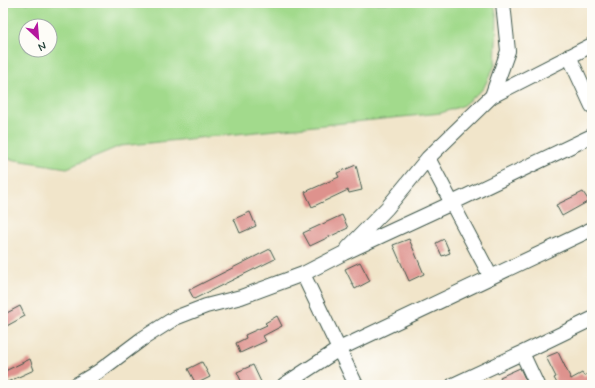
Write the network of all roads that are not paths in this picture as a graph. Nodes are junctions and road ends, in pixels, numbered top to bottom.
1 (503, 3) edge
2 (592, 45) edge
3 (569, 56) junction
4 (492, 96) junction
5 (592, 106) edge
6 (592, 136) edge
7 (428, 158) junction
8 (452, 204) junction
9 (592, 229) edge
10 (344, 253) junction
11 (303, 274) junction
12 (491, 277) junction
13 (592, 319) edge
14 (339, 349) junction
15 (522, 353) junction
16 (76, 385) edge
17 (284, 385) edge
18 (356, 385) edge
19 (453, 385) edge
20 (537, 385) edge

1 - 4 street
2 - 3 street
3 - 4 street
3 - 5 street
4 - 7 street
6 - 8 street
7 - 8 street
7 - 10 street
8 - 10 street
8 - 12 street
9 - 12 street
10 - 11 street
11 - 14 street
11 - 16 street
12 - 14 street
13 - 15 street
14 - 17 street
14 - 18 street
15 - 19 street
15 - 20 street

